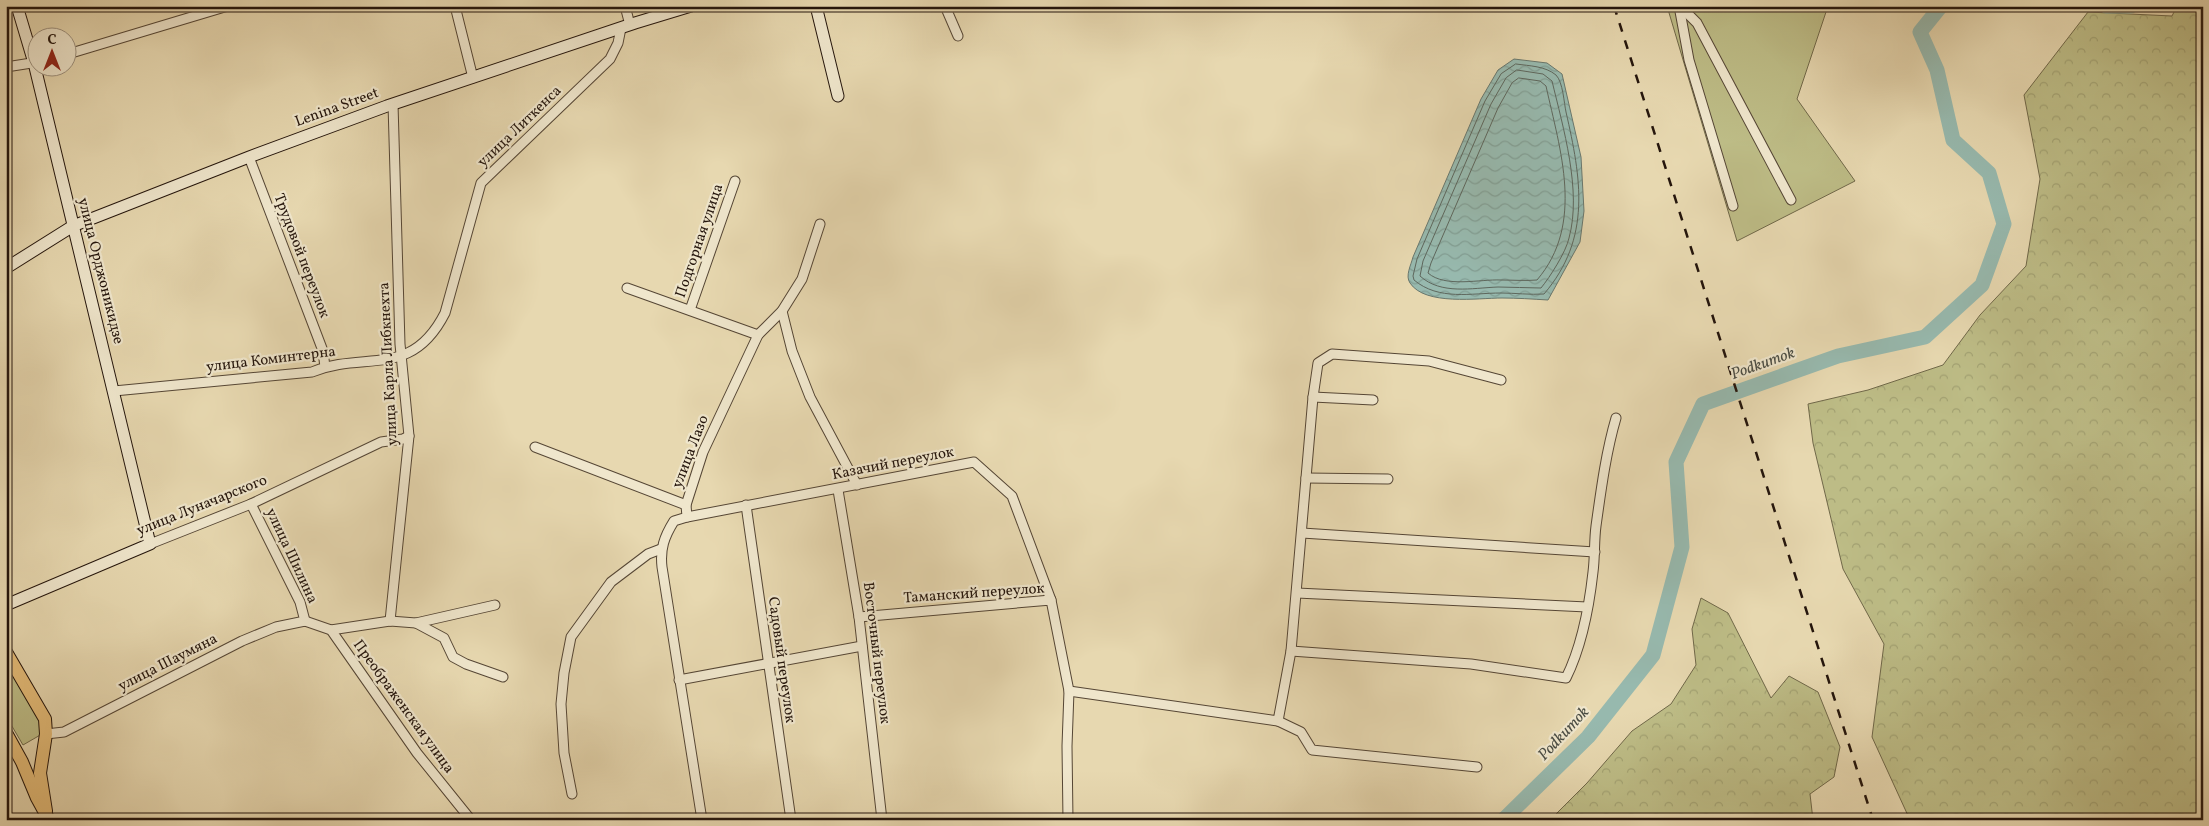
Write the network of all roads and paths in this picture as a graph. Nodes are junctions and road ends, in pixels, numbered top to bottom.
1 (17, 6) edge
2 (228, 6) edge
3 (455, 6) edge
4 (625, 6) edge
5 (690, 6) edge
6 (816, 6) edge
7 (945, 6) edge
8 (1679, 6) edge
9 (625, 27) junction
10 (958, 36) dead end
11 (28, 39) edge
12 (78, 51) edge
13 (28, 64) edge
14 (6, 67) edge
15 (39, 78) edge
16 (473, 78) junction
17 (838, 96) dead end
18 (393, 104) junction
19 (249, 156) junction
20 (735, 181) dead end
21 (1791, 200) dead end
22 (1733, 206) dead end
23 (820, 224) dead end
24 (73, 226) junction
25 (6, 268) edge
26 (627, 288) dead end
27 (690, 310) junction
28 (782, 311) junction
29 (758, 335) junction
30 (401, 355) junction
31 (325, 367) junction
32 (1501, 380) dead end
33 (114, 391) junction
34 (1313, 397) junction
35 (1373, 400) dead end
36 (1616, 418) dead end
37 (409, 436) junction
38 (535, 448) dead end
39 (1306, 478) junction
40 (1388, 479) dead end
41 (858, 485) junction
42 (838, 490) junction
43 (251, 504) junction
44 (686, 504) junction
45 (746, 505) junction
46 (688, 517) junction
47 (1302, 533) junction
48 (150, 544) junction
49 (661, 549) junction
50 (1595, 552) junction
51 (1296, 593) junction
52 (1052, 600) junction
53 (6, 605) edge
54 (495, 605) dead end
55 (1587, 607) junction
56 (859, 617) junction
57 (305, 621) junction
58 (390, 621) junction
59 (416, 622) junction
60 (331, 630) junction
61 (862, 646) junction
62 (1291, 651) junction
63 (6, 652) edge
64 (768, 664) junction
65 (503, 677) dead end
66 (679, 680) junction
67 (1069, 691) junction
68 (1278, 721) junction
69 (6, 733) edge
70 (46, 734) junction
71 (1477, 767) dead end
72 (572, 794) dead end
73 (48, 816) edge
74 (471, 820) edge
75 (702, 820) edge
76 (791, 820) edge
77 (882, 820) edge
78 (1068, 820) edge

1 - 11 street, улица Орджоникидзе
2 - 12 street
3 - 16 street
4 - 9 street
5 - 9 street, Lenina Street
6 - 17 street
7 - 10 street
8 - 21 street
8 - 22 street
9 - 16 street, Lenina Street
9 - 30 street, улица Литкенса
13 - 14 street
15 - 24 street, улица Орджоникидзе
16 - 18 street, Lenina Street
18 - 19 street, Lenina Street
18 - 30 street, улица Карла Либкнехта
19 - 24 street, Lenina Street
19 - 31 street, Трудовой переулок
20 - 27 street, Подгорная улица
23 - 28 street, улица Лазо
24 - 25 street, Lenina Street
24 - 33 street, улица Орджоникидзе
26 - 27 street
27 - 29 street
28 - 29 street, улица Лазо
28 - 41 street
29 - 44 street, улица Лазо
30 - 31 street, улица Коминтерна
30 - 37 street, улица Карла Либкнехта
31 - 33 street, улица Коминтерна
32 - 34 street
33 - 48 street, улица Орджоникидзе
34 - 35 street
34 - 39 street
36 - 50 street
37 - 43 street, улица Луначарского
37 - 58 street, улица Карла Либкнехта
38 - 44 street
39 - 40 street
39 - 47 street
41 - 42 street, Казачий переулок
41 - 52 street, Казачий переулок
42 - 45 street, Казачий переулок
42 - 56 street, Восточный переулок
43 - 48 street, улица Луначарского
43 - 57 street, улица Шилина
44 - 46 street, улица Лазо
45 - 46 street, Казачий переулок
45 - 64 street, Садовый переулок
46 - 49 street
47 - 50 street
47 - 51 street
48 - 53 street, улица Луначарского
49 - 66 street
49 - 72 street
50 - 55 street
51 - 55 street
51 - 62 street
52 - 56 street, Таманский переулок
52 - 67 street, Таманский переулок
54 - 59 street
55 - 62 street
56 - 61 street, Восточный переулок
57 - 60 street
57 - 70 street, улица Шаумяна
58 - 59 street
58 - 60 street
59 - 65 street
60 - 74 street, Преображенская улица
61 - 64 street
61 - 77 street, Восточный переулок
62 - 68 street
63 - 70 main road
64 - 66 street
64 - 76 street, Садовый переулок
66 - 75 street
67 - 68 street
67 - 78 street, Таманский переулок
68 - 71 street
69 - 73 main road
70 - 73 main road

